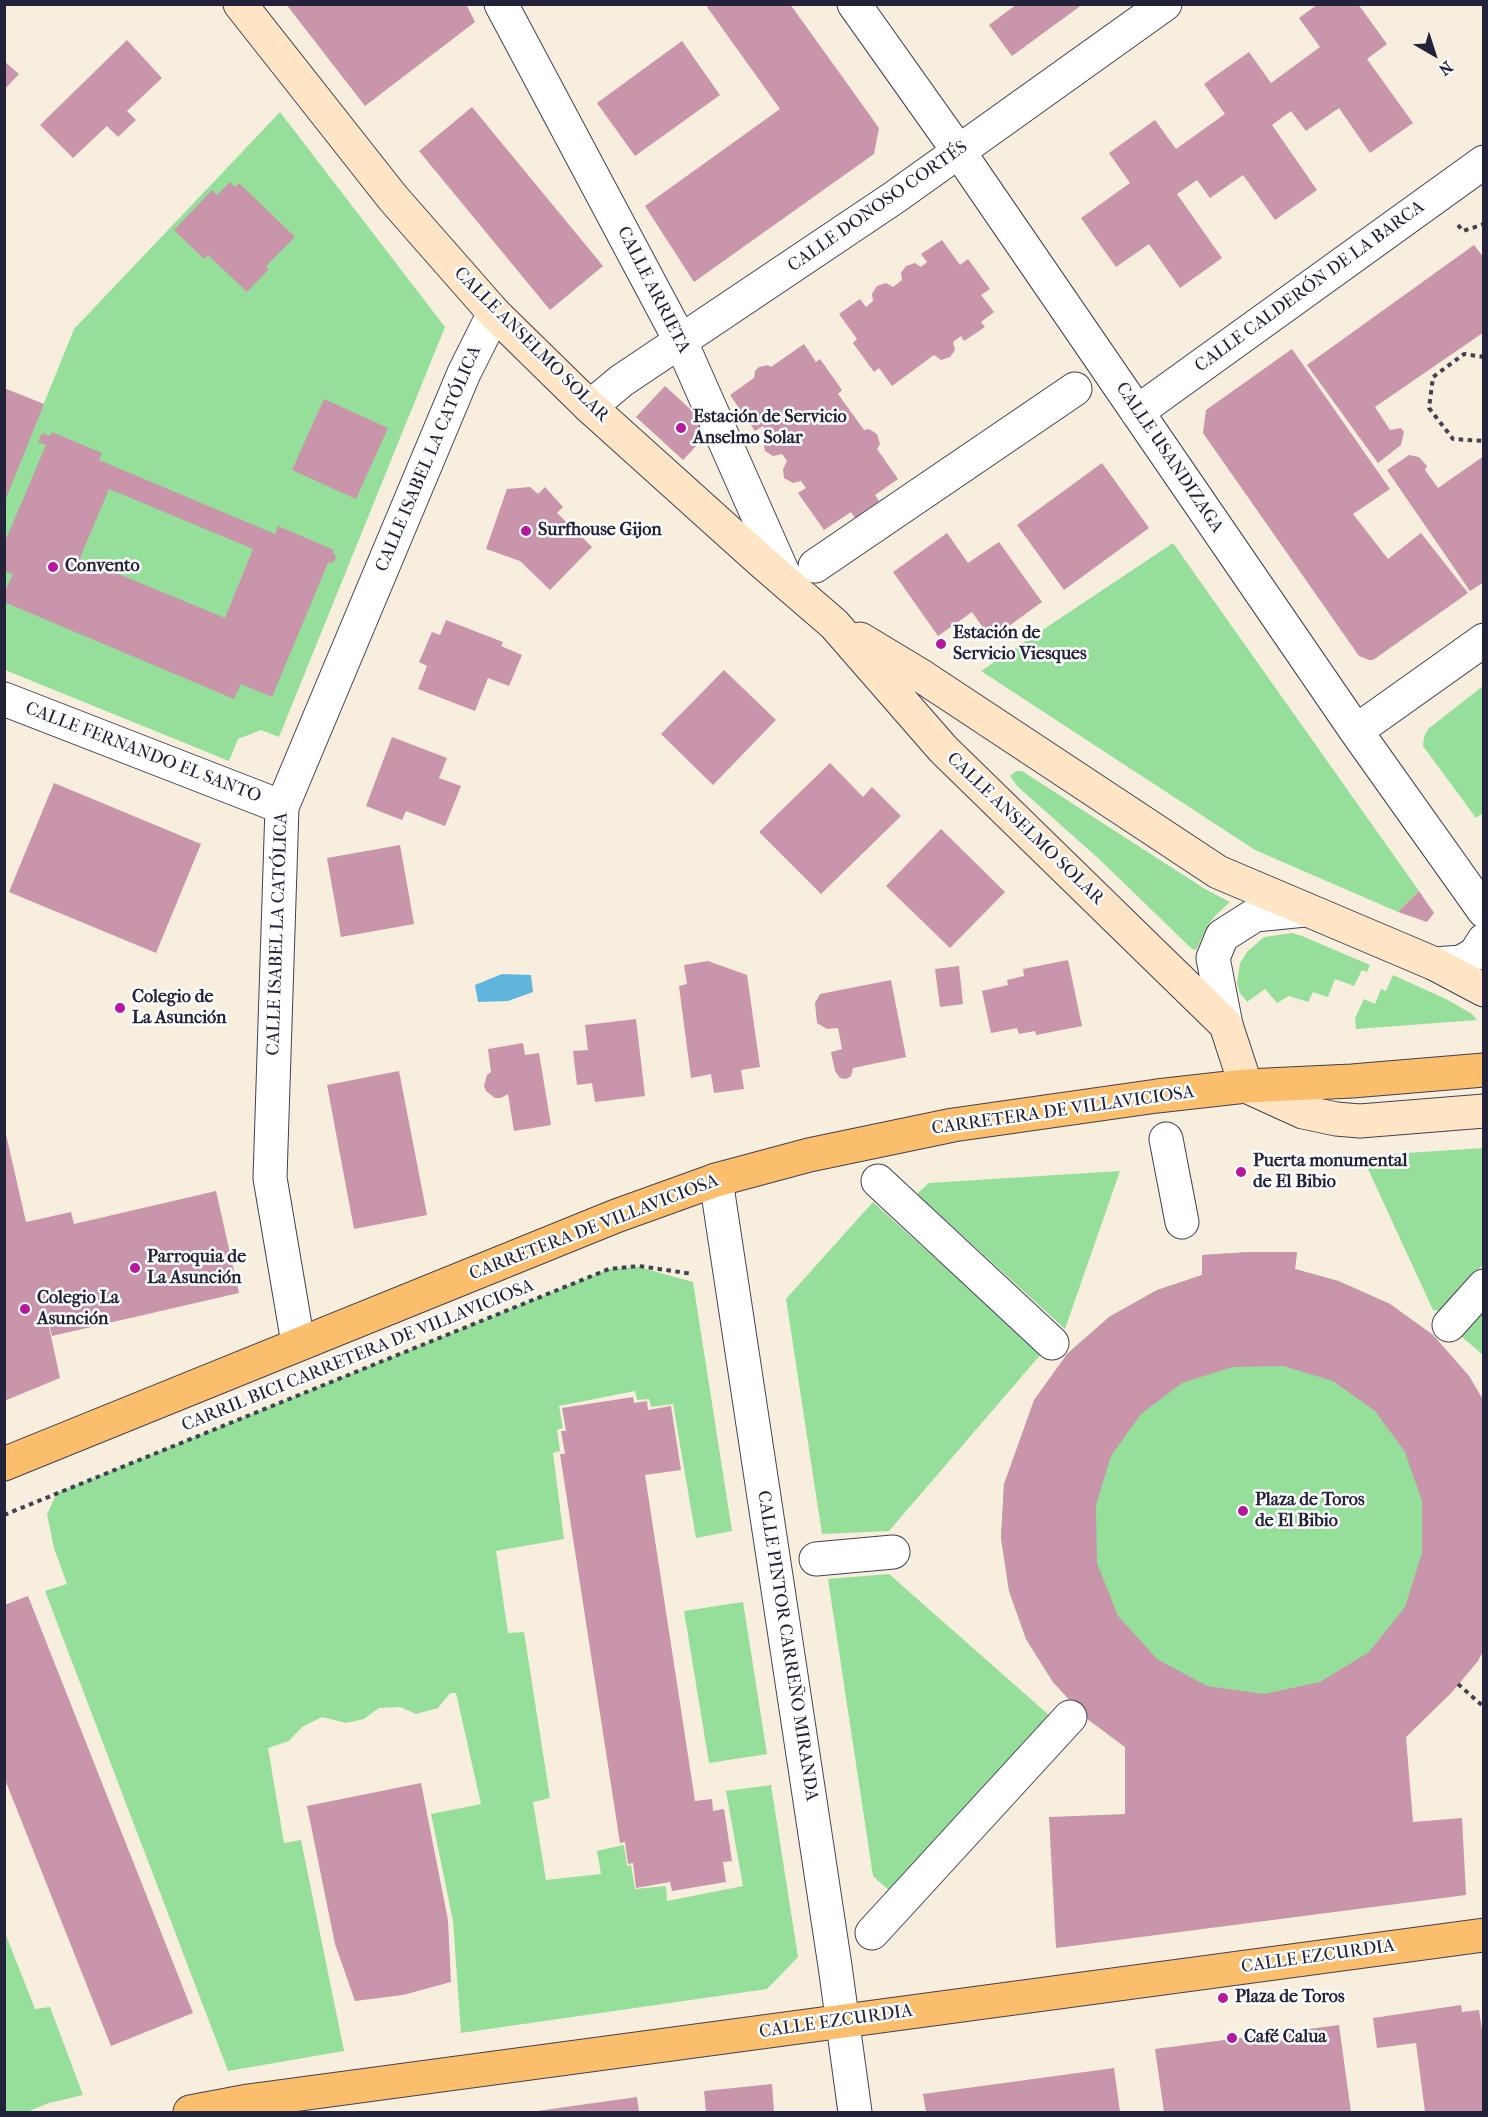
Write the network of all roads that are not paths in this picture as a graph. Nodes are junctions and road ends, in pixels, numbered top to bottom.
1 (240, 4) edge
2 (501, 4) edge
3 (854, 4) edge
4 (1165, 4) edge
5 (958, 152) junction
6 (1484, 162) edge
7 (494, 313) junction
8 (680, 340) junction
9 (1075, 389) dead end
10 (590, 407) junction
11 (1137, 412) junction
12 (815, 566) dead end
13 (788, 584) junction
14 (834, 624) junction
15 (1484, 640) edge
16 (4, 699) edge
17 (1356, 731) junction
18 (282, 807) junction
19 (1305, 910) junction
20 (1484, 912) edge
21 (1484, 940) edge
22 (1436, 964) junction
23 (1484, 990) edge
24 (1226, 1025) junction
25 (1484, 1070) edge
26 (1246, 1086) junction
27 (1484, 1111) edge
28 (1166, 1139) dead end
29 (716, 1180) junction
30 (878, 1181) dead end
31 (1182, 1222) dead end
32 (1484, 1286) edge
33 (1449, 1324) dead end
34 (298, 1343) junction
35 (1052, 1343) dead end
36 (4, 1464) edge
37 (893, 1552) dead end
38 (816, 1559) dead end
39 (1070, 1717) dead end
40 (872, 1933) dead end
41 (1484, 1935) edge
42 (843, 2021) junction
43 (190, 2112) edge
44 (855, 2112) edge

1 - 7 main road, CALLE ANSELMO SOLAR
2 - 8 street, CALLE ARRIETA
3 - 5 street, CALLE USANDIZAGA
4 - 5 street, CALLE DONOSO CORTÉS
5 - 8 street, CALLE DONOSO CORTÉS
5 - 11 street, CALLE USANDIZAGA
6 - 11 street, CALLE CALDERÓN DE LA BARCA
7 - 10 main road, CALLE ANSELMO SOLAR
7 - 18 street, CALLE ISABEL LA CATÓLICA
8 - 10 street, CALLE DONOSO CORTÉS
8 - 13 street, CALLE ARRIETA
9 - 12 street
10 - 13 main road, CALLE ANSELMO SOLAR
11 - 17 street, CALLE USANDIZAGA
13 - 14 main road, CALLE ANSELMO SOLAR
14 - 19 main road, CALLE ANSELMO SOLAR
14 - 24 main road, CALLE ANSELMO SOLAR
15 - 17 street
16 - 18 street, CALLE FERNANDO EL SANTO
17 - 20 street, CALLE USANDIZAGA
18 - 34 street, CALLE ISABEL LA CATÓLICA
19 - 22 main road, CALLE ANSELMO SOLAR
19 - 24 street
21 - 22 street
22 - 23 main road, CALLE ANSELMO SOLAR
24 - 26 main road
25 - 26 main road, CARRETERA DE VILLAVICIOSA
26 - 27 main road
26 - 29 main road, CARRETERA DE VILLAVICIOSA
28 - 31 street
29 - 34 main road, CARRETERA DE VILLAVICIOSA
29 - 42 street, CALLE PINTOR CARREÑO MIRANDA
30 - 35 street
32 - 33 street
34 - 36 main road, CARRETERA DE VILLAVICIOSA
37 - 38 street
39 - 40 street
41 - 42 main road, CALLE EZCURDIA
42 - 43 main road, CALLE EZCURDIA
42 - 44 street, CALLE PINTOR CARREÑO MIRANDA

